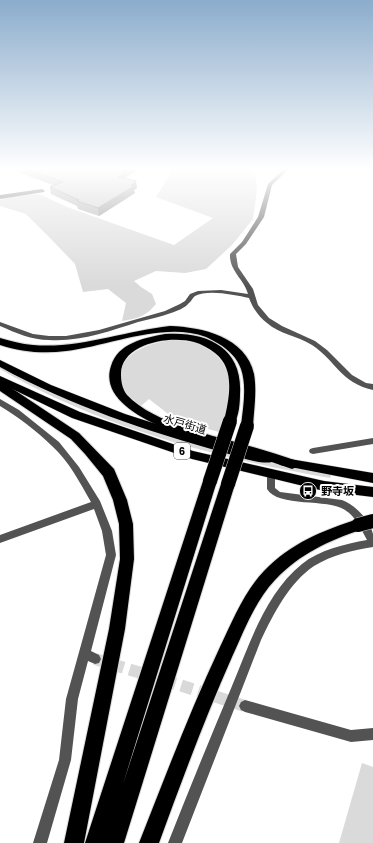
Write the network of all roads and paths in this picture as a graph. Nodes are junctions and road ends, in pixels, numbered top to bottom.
1 (264, 207) edge
2 (252, 297) junction
3 (0, 324) edge
4 (0, 341) edge
5 (0, 363) edge
6 (0, 379) edge
7 (0, 386) edge
8 (373, 387) edge
9 (0, 402) edge
10 (373, 441) edge
11 (313, 451) dead end
12 (292, 464) junction
13 (271, 475) junction
14 (373, 478) edge
15 (373, 492) edge
16 (97, 504) junction
17 (365, 523) edge
18 (0, 539) edge
19 (373, 543) edge
20 (84, 653) junction
21 (95, 658) tunnel mouth
22 (245, 706) tunnel mouth
23 (373, 734) edge
24 (40, 843) edge
25 (74, 843) edge
26 (95, 843) edge
27 (114, 843) edge
28 (149, 843) edge
29 (175, 843) edge

1 - 2 street
2 - 3 street
2 - 8 street
4 - 27 highway, bridge
5 - 12 highway, 水戸街道 / 6
6 - 13 highway, 6
7 - 25 highway
9 - 16 street
10 - 11 street
12 - 14 highway, 水戸街道 / 6
12 - 26 highway, bridge
13 - 15 highway, 6
13 - 19 street
16 - 18 street
16 - 20 street
17 - 28 highway
19 - 29 street
20 - 21 street
20 - 24 street
22 - 23 street

